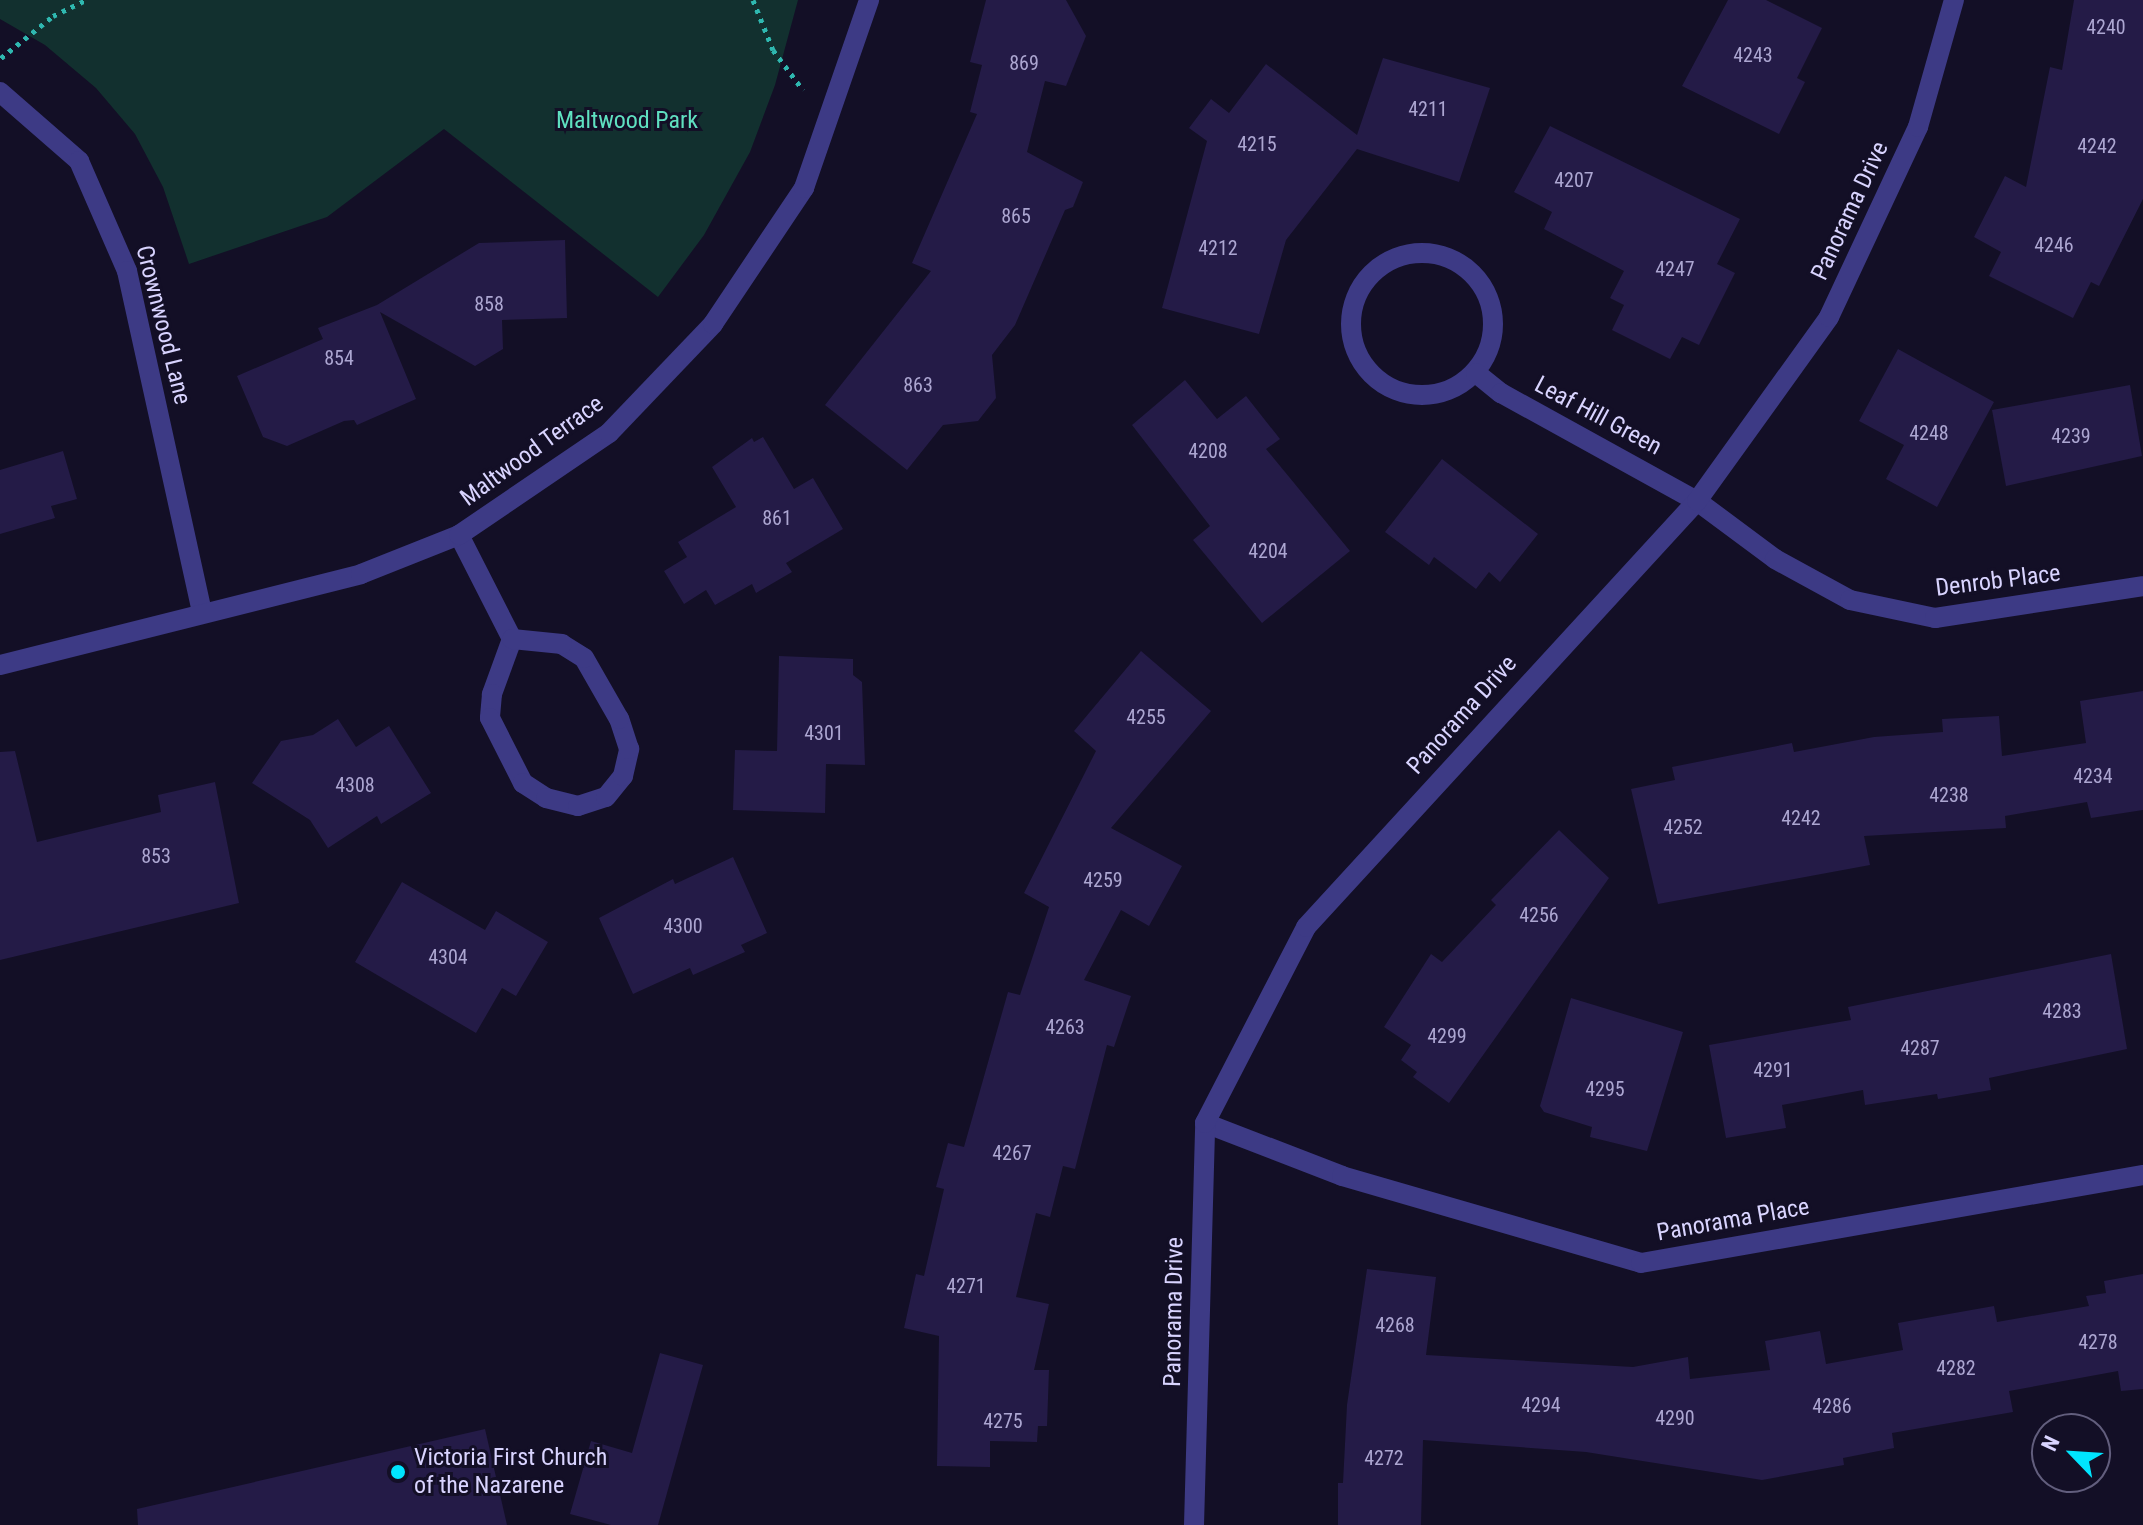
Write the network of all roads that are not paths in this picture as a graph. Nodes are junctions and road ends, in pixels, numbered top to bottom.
1 (869, 0) edge
2 (1954, 0) edge
3 (0, 92) edge
4 (1476, 373) junction
5 (1697, 501) junction
6 (459, 535) junction
7 (2143, 586) edge
8 (202, 611) junction
9 (512, 639) junction
10 (0, 665) edge
11 (1205, 1123) junction
12 (2143, 1175) edge
13 (1194, 1525) edge

1 - 6 street, Maltwood Terrace
2 - 5 street, Panorama Drive
3 - 8 street, Crownwood Lane
4 - 4 street
4 - 5 street, Leaf Hill Green
5 - 7 street, Denrob Place
5 - 11 street, Panorama Drive
6 - 8 street, Maltwood Terrace
6 - 9 street
8 - 10 street, Maltwood Terrace
9 - 9 street
11 - 12 street, Panorama Place
11 - 13 street, Panorama Drive

